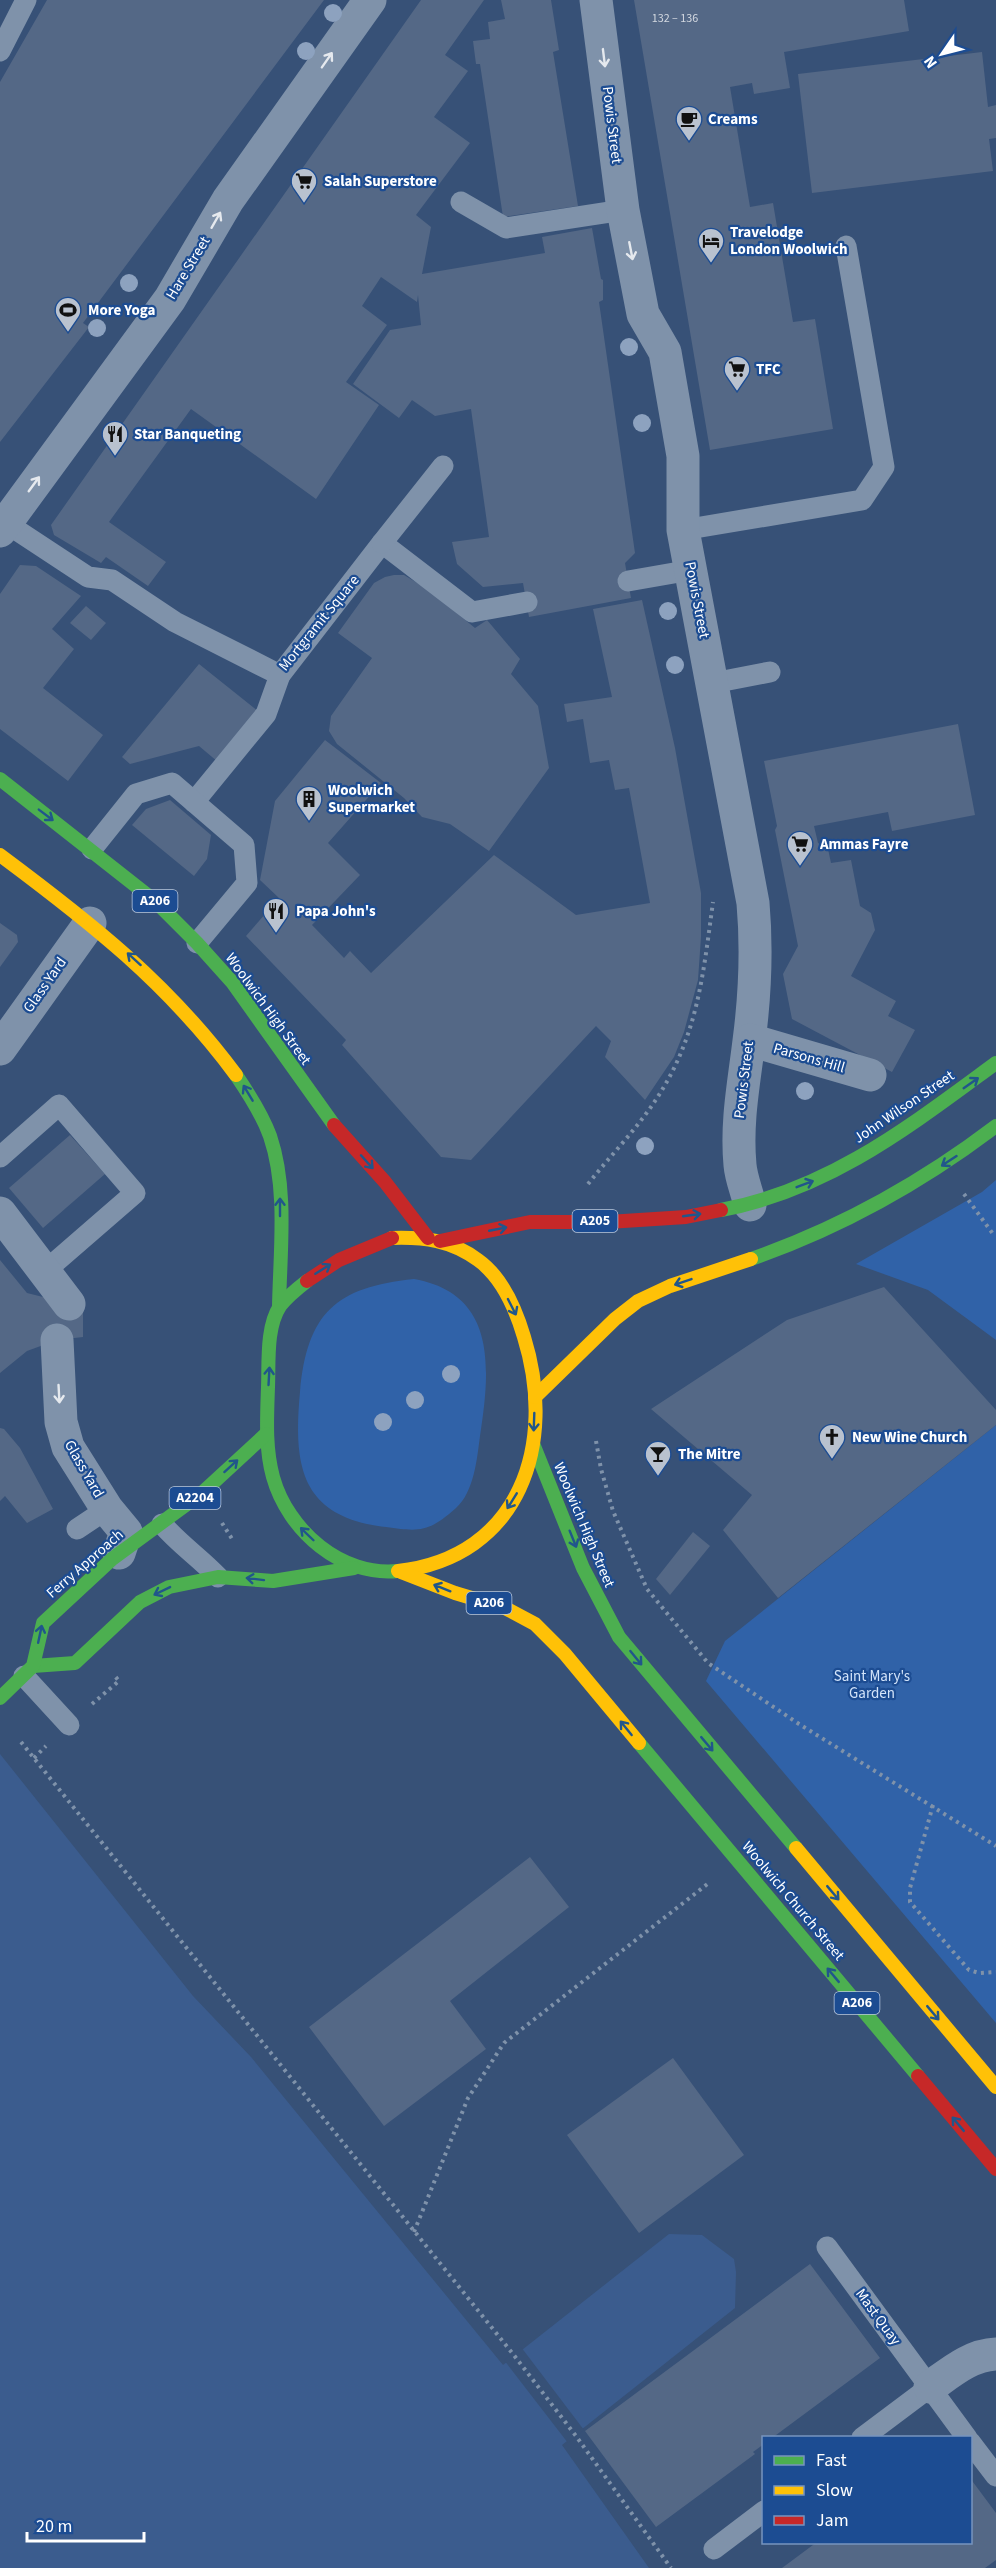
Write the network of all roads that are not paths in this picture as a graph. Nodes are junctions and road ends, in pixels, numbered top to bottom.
1 (26, 0) edge
2 (370, 0) edge
3 (596, 0) edge
4 (0, 51) edge
5 (461, 202) dead end
6 (623, 210) junction
7 (846, 246) dead end
8 (443, 466) dead end
9 (3, 527) edge
10 (683, 530) junction
11 (382, 543) junction
12 (691, 570) junction
13 (628, 581) dead end
14 (526, 602) dead end
15 (770, 672) dead end
16 (280, 675) junction
17 (713, 683) junction
18 (0, 779) edge
19 (194, 802) junction
20 (92, 849) junction
21 (0, 855) edge
22 (90, 922) junction
23 (197, 944) junction
24 (750, 1040) junction
25 (0, 1049) edge
26 (996, 1063) edge
27 (870, 1075) dead end
28 (996, 1126) edge
29 (0, 1157) edge
30 (750, 1205) junction
31 (0, 1213) edge
32 (434, 1239) junction
33 (45, 1272) junction
34 (69, 1304) dead end
35 (279, 1307) junction
36 (57, 1340) dead end
37 (535, 1397) junction
38 (266, 1434) junction
39 (534, 1446) junction
40 (107, 1509) junction
41 (162, 1524) junction
42 (77, 1529) dead end
43 (118, 1553) junction
44 (354, 1568) junction
45 (401, 1572) junction
46 (218, 1577) junction
47 (28, 1671) junction
48 (0, 1698) edge
49 (69, 1725) dead end
50 (996, 2087) edge
51 (996, 2169) edge
52 (827, 2247) dead end
53 (996, 2354) edge
54 (930, 2387) junction
55 (865, 2436) edge
56 (966, 2436) edge
57 (972, 2445) edge
58 (996, 2476) edge
59 (762, 2512) edge
60 (714, 2548) dead end

1 - 4 lane
9 -> 2 street, Hare Street
3 -> 6 street, Powis Street
5 - 6 lane
6 -> 10 street, Powis Street
7 - 10 lane
8 - 11 lane, Mortgramit Square
9 - 16 lane, Mortgramit Square
10 - 12 street, Powis Street
11 - 14 lane
11 - 16 lane, Mortgramit Square
12 - 13 lane
12 - 17 street, Powis Street
15 - 17 lane
16 - 19 lane
17 - 24 street, Powis Street
18 -> 20 main road, Woolwich High Street / A206
19 - 20 lane
19 - 23 lane
20 - 23 main road, Woolwich High Street / A206
21 - 22 main road
22 - 25 street, Glass Yard
35 -> 22 main road
23 -> 32 main road, Woolwich High Street / A206
24 - 27 street, Parsons Hill
24 - 30 street, Powis Street
30 -> 26 main road, John Wilson Street / A205
28 -> 37 main road
29 - 33 lane
32 -> 30 main road, John Wilson Street / A205
31 - 33 street
35 -> 32 main road, John Wilson Street
32 -> 37 main road
33 - 34 street
38 -> 35 main road
36 -> 40 street, Glass Yard
37 -> 39 main road
41 -> 38 main road, Ferry Approach / A2204
44 -> 38 main road
39 -> 45 main road
39 -> 50 main road, Woolwich High Street
40 - 42 lane
40 - 43 street, Glass Yard
41 - 43 main road, Ferry Approach / A2204
41 - 46 lane
47 -> 43 main road, Ferry Approach / A2204
44 - 45 main road
44 -> 46 main road
51 -> 45 main road, Woolwich Church Street / A206
46 -> 47 main road
47 - 48 main road
47 - 49 lane
52 - 54 lane, Mast Quay
53 - 54 street
54 - 55 lane
54 - 56 lane, Mast Quay
57 - 58 lane
59 - 60 lane

